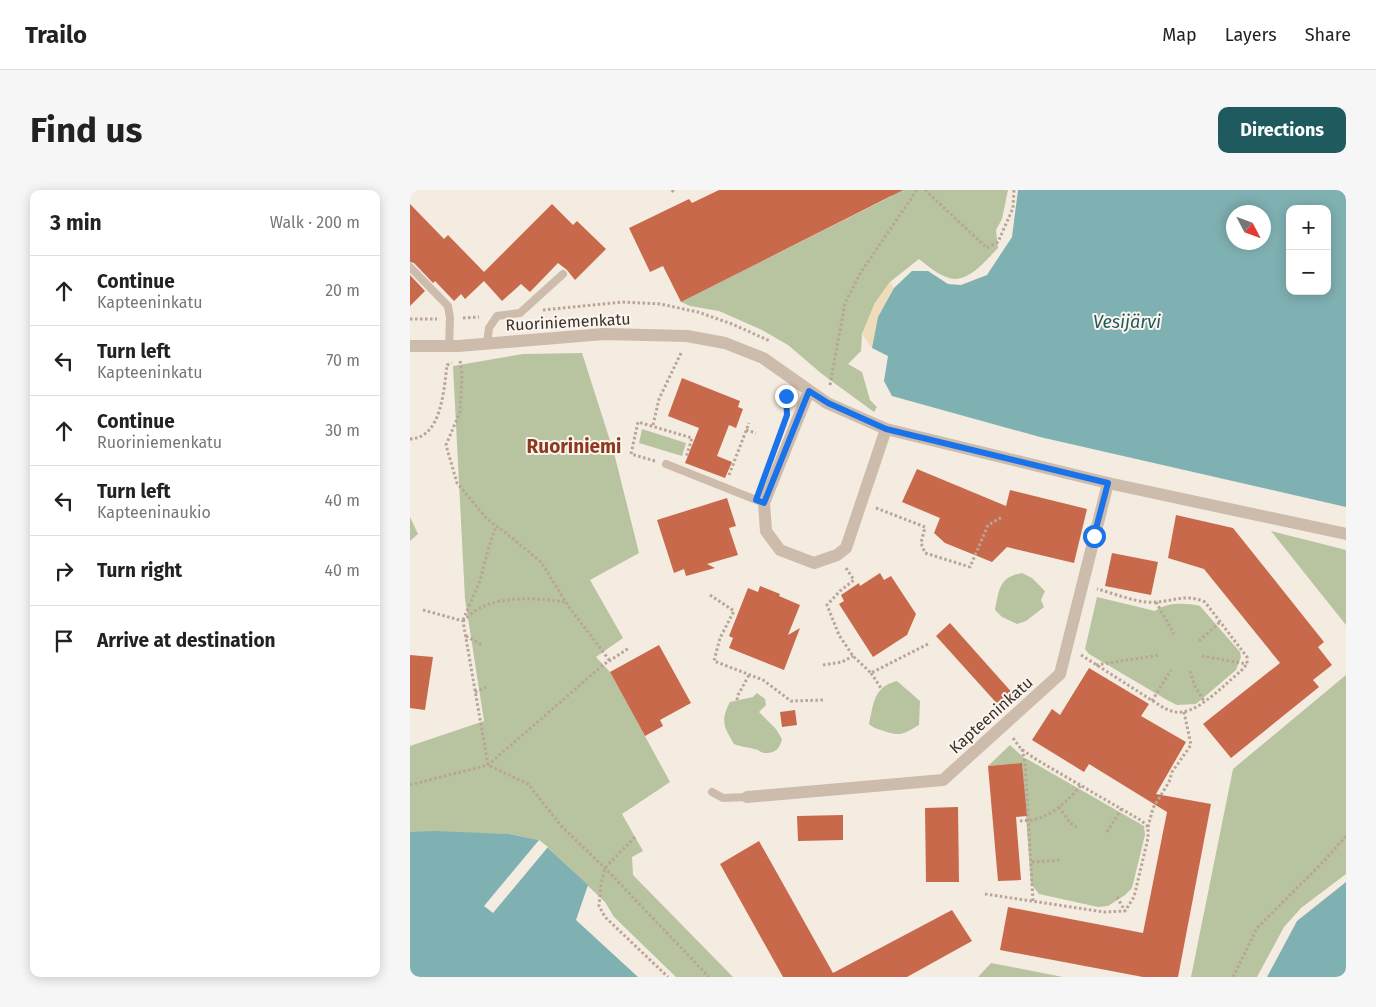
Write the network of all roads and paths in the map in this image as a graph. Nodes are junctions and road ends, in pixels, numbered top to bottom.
1 (917, 190) edge
2 (926, 190) edge
3 (1014, 190) edge
4 (410, 267) edge
5 (562, 274) dead end
6 (487, 344) junction
7 (410, 346) edge
8 (453, 346) junction
9 (680, 357) dead end
10 (460, 360) junction
11 (809, 391) junction
12 (828, 403) junction
13 (749, 423) dead end
14 (652, 425) junction
15 (886, 429) junction
16 (746, 430) junction
17 (756, 433) dead end
18 (410, 439) edge
19 (666, 464) joint
20 (681, 470) junction
21 (1108, 483) junction
22 (725, 488) junction
23 (764, 503) junction
24 (861, 503) junction
25 (1002, 517) dead end
26 (496, 526) junction
27 (1346, 534) edge
28 (837, 555) junction
29 (1082, 586) junction
30 (710, 595) dead end
31 (565, 602) junction
32 (1155, 602) junction
33 (423, 610) dead end
34 (463, 621) junction
35 (1220, 622) junction
36 (1174, 634) dead end
37 (466, 636) junction
38 (1199, 641) dead end
39 (482, 644) dead end
40 (928, 644) dead end
41 (1067, 646) junction
42 (629, 648) dead end
43 (1160, 655) dead end
44 (853, 656) junction
45 (1202, 656) dead end
46 (610, 661) junction
47 (1247, 664) junction
48 (823, 665) dead end
49 (1096, 665) junction
50 (1171, 670) dead end
51 (1190, 671) dead end
52 (871, 672) junction
53 (749, 675) junction
54 (486, 687) dead end
55 (881, 688) dead end
56 (475, 692) junction
57 (738, 700) dead end
58 (824, 700) dead end
59 (1152, 701) junction
60 (1204, 701) junction
61 (1184, 712) junction
62 (1002, 726) junction
63 (1022, 749) junction
64 (488, 766) junction
65 (410, 785) edge
66 (1081, 785) junction
67 (712, 792) dead end
68 (747, 797) joint
69 (1059, 807) junction
70 (1122, 808) junction
71 (1028, 820) junction
72 (1020, 821) dead end
73 (1148, 827) junction
74 (1078, 828) dead end
75 (1107, 832) dead end
76 (1346, 836) edge
77 (635, 837) dead end
78 (1061, 860) dead end
79 (1032, 862) junction
80 (605, 868) junction
81 (985, 894) dead end
82 (1117, 897) dead end
83 (1033, 901) junction
84 (1125, 911) junction
85 (668, 977) edge
86 (709, 977) edge
87 (1233, 977) edge

1 - 12 path
2 - 3 path
4 - 8 lane
5 - 6 lane
6 - 8 street, Ruoriniemenkatu
6 - 11 street, Ruoriniemenkatu
7 - 8 street, Ruoriniemenkatu
8 - 10 path
9 - 14 path
10 - 18 path
10 - 26 path
11 - 12 street, Ruoriniemenkatu
11 - 23 street
12 - 15 street, Ruoriniemenkatu
13 - 16 path
14 - 19 path
14 - 20 path
15 - 21 street
15 - 24 street
16 - 17 path
16 - 22 path
19 - 20 lane
20 - 22 lane
21 - 27 street
21 - 29 street, Kapteeninkatu
22 - 23 lane
23 - 28 street
24 - 25 path
24 - 28 street
26 - 31 path
26 - 34 path
28 - 44 path
29 - 32 path
29 - 41 street, Kapteeninkatu
30 - 53 path
31 - 34 path
31 - 46 path
32 - 35 path
32 - 36 path
33 - 34 path
34 - 37 path
35 - 38 path
35 - 47 path
37 - 39 path
37 - 56 path
40 - 52 path
41 - 49 path
41 - 62 street, Kapteeninkatu
42 - 46 path
43 - 49 path
44 - 48 path
44 - 52 path
45 - 47 path
46 - 64 path
47 - 60 path
49 - 59 path
50 - 59 path
51 - 60 path
52 - 55 path
53 - 57 path
53 - 58 path
54 - 56 path
56 - 64 path
59 - 61 path
60 - 61 path
61 - 73 path
62 - 63 path
62 - 68 street, Kapteeninkatu
63 - 66 path
63 - 71 path
64 - 65 path
64 - 80 path
66 - 69 path
66 - 70 path
67 - 68 lane
69 - 71 path
69 - 74 path
70 - 73 path
70 - 75 path
71 - 72 path
71 - 79 path
73 - 84 path
76 - 87 path
77 - 80 path
78 - 79 path
79 - 83 path
80 - 85 path
80 - 86 path
81 - 83 path
82 - 84 path
83 - 84 path

